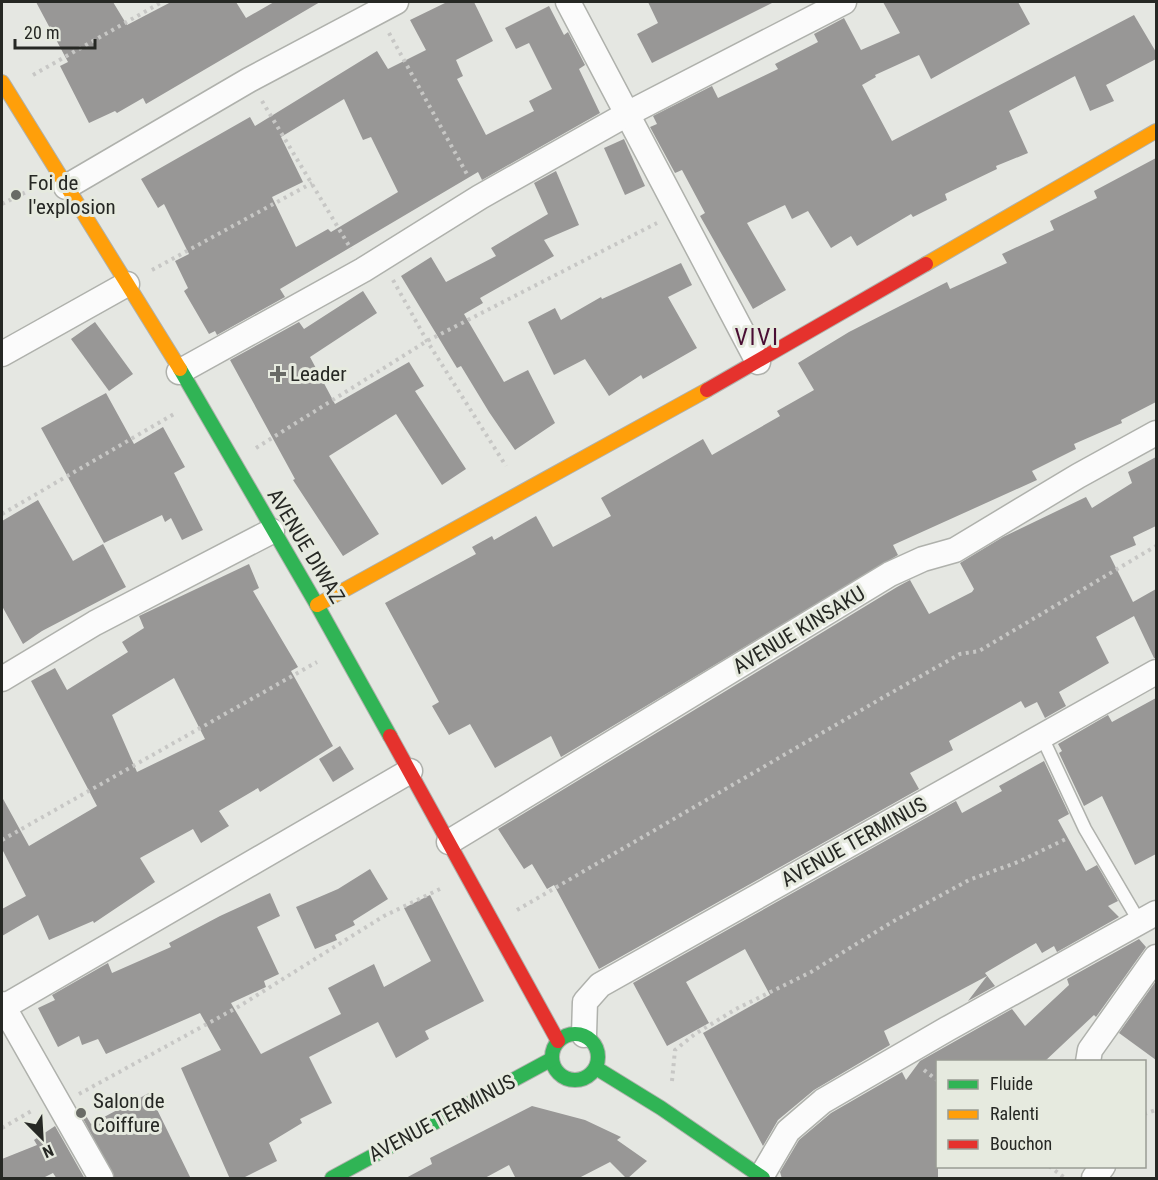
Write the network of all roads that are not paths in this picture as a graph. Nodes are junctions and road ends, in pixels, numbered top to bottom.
1 (568, 2) edge
2 (844, 2) edge
3 (387, 7) edge
4 (4, 86) edge
5 (629, 113) junction
6 (1156, 131) edge
7 (62, 182) junction
8 (127, 284) junction
9 (2, 354) edge
10 (758, 362) junction
11 (179, 372) junction
12 (1156, 433) edge
13 (272, 531) junction
14 (317, 605) junction
15 (1156, 672) edge
16 (2, 679) edge
17 (1042, 737) junction
18 (410, 771) junction
19 (449, 842) junction
20 (1148, 917) edge
21 (1156, 957) edge
22 (2, 1006) edge
23 (584, 1035) junction
24 (558, 1041) junction
25 (552, 1059) junction
26 (1088, 1060) edge
27 (596, 1068) junction
28 (762, 1178) edge
29 (100, 1179) edge
30 (332, 1179) edge

1 - 5 street
2 - 5 street
3 - 7 street
4 - 7 street, AVENUE DIWAZ
5 - 10 street
5 - 11 street
6 - 10 street
7 - 8 street, AVENUE DIWAZ
8 - 9 street
8 - 11 street, AVENUE DIWAZ
10 - 14 street
11 - 13 street, AVENUE DIWAZ
12 - 19 street, AVENUE KINSAKU
13 - 14 street, AVENUE DIWAZ
13 - 16 street
14 - 18 street, AVENUE DIWAZ
15 - 17 street, AVENUE TERMINUS
17 - 20 lane
17 - 23 street, AVENUE TERMINUS
18 - 19 street, AVENUE DIWAZ
18 - 22 street
19 - 24 street, AVENUE DIWAZ
20 - 28 street
21 - 26 street
22 - 29 street
23 - 24 street
23 - 27 street, AVENUE TERMINUS
24 - 25 street
25 - 27 street
25 - 30 street, AVENUE TERMINUS
27 - 28 street

